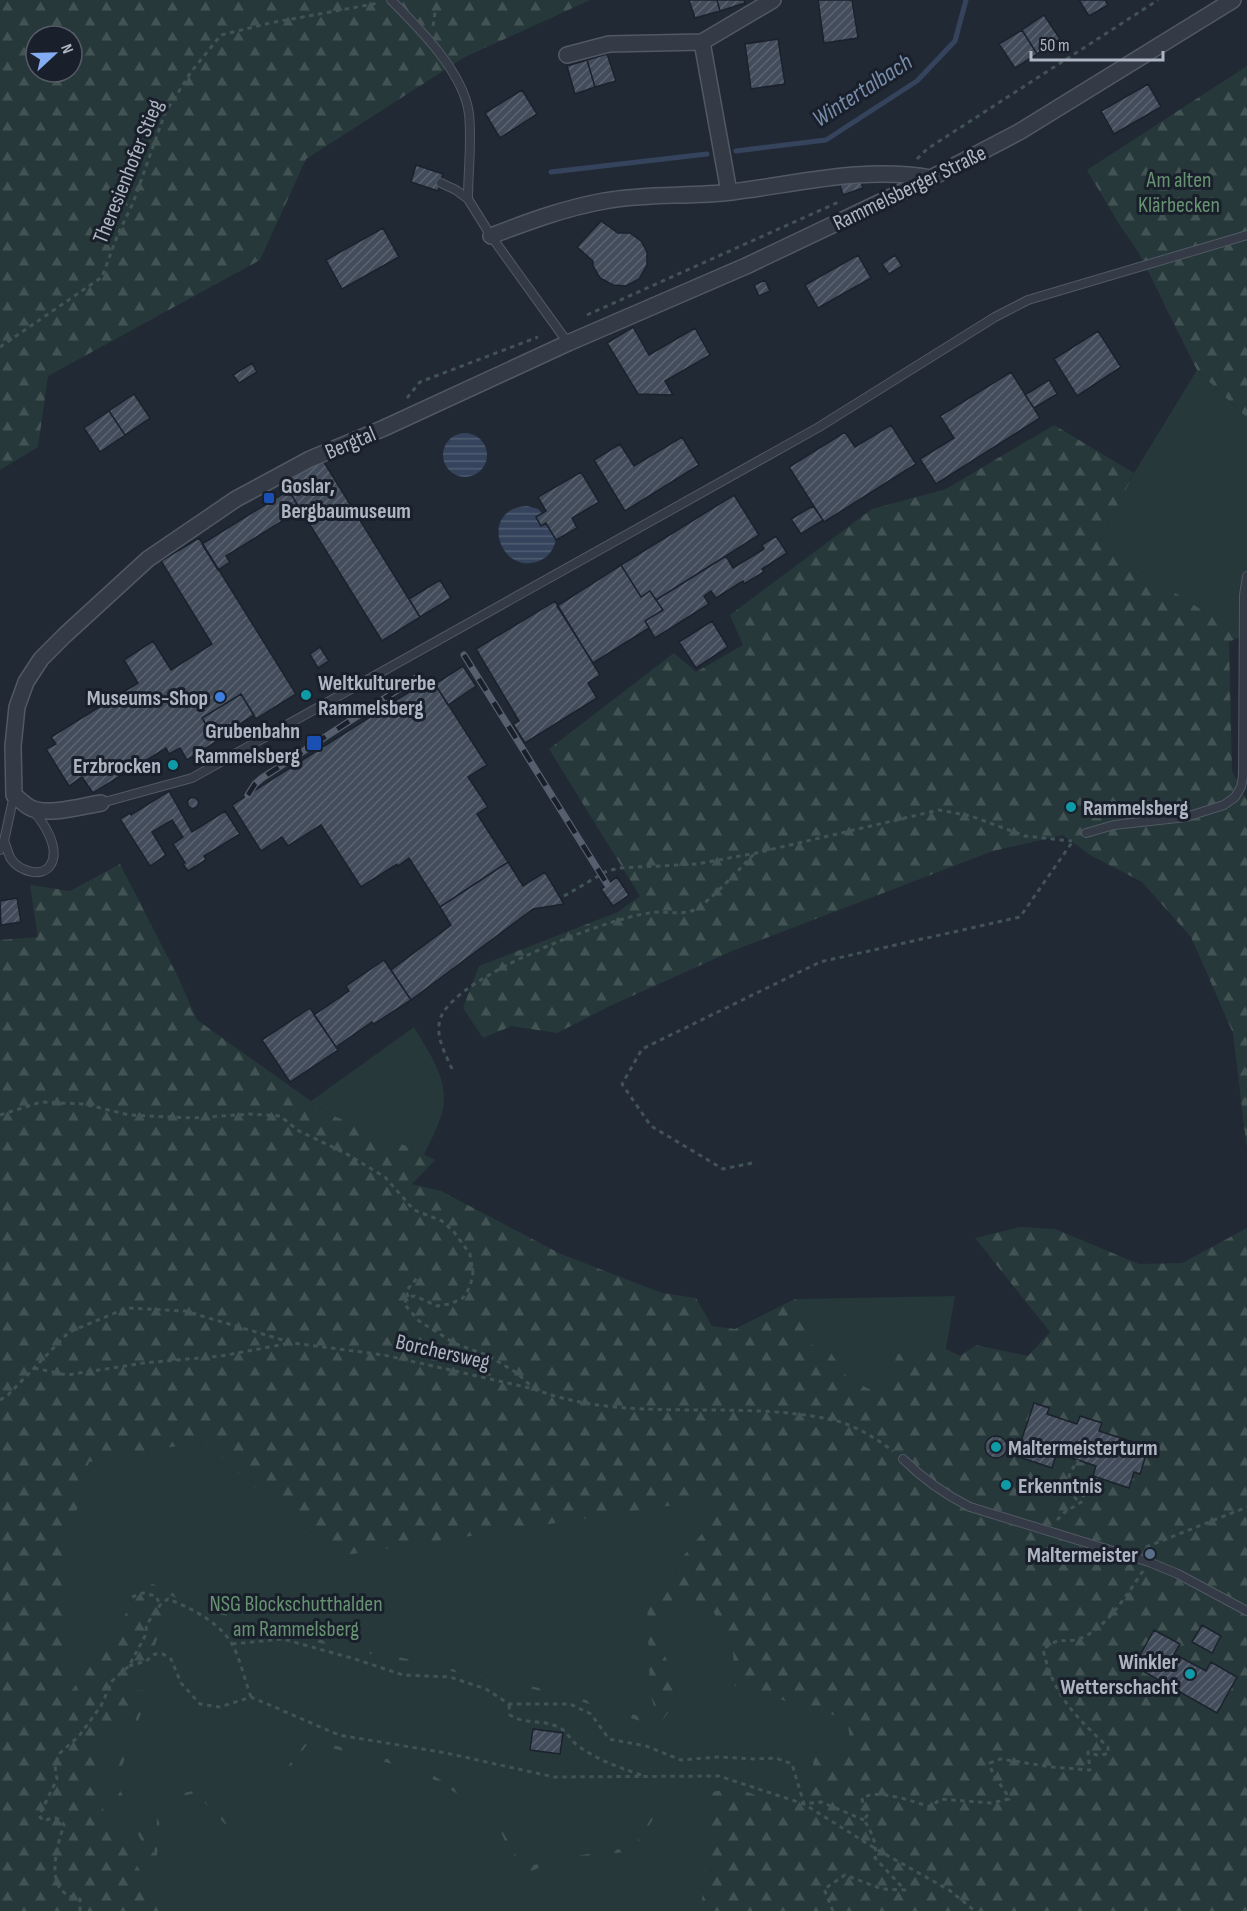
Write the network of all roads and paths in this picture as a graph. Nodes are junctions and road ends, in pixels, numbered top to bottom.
1 (392, 0) edge
2 (437, 0) edge
3 (773, 0) edge
4 (1158, 0) edge
5 (1233, 0) edge
6 (430, 42) junction
7 (702, 42) junction
8 (567, 56) dead end
9 (904, 173) junction
10 (931, 178) junction
11 (441, 183) dead end
12 (729, 192) junction
13 (850, 197) dead end
14 (468, 199) junction
15 (1247, 235) edge
16 (491, 236) junction
17 (558, 330) junction
18 (568, 343) junction
19 (0, 347) edge
20 (405, 400) dead end
21 (1247, 576) edge
22 (1244, 787) edge
23 (14, 795) junction
24 (101, 803) joint
25 (31, 808) junction
26 (1086, 833) joint
27 (4, 841) junction
28 (1073, 841) junction
29 (0, 850) edge
30 (756, 853) junction
31 (564, 896) dead end
32 (452, 1069) dead end
33 (0, 1115) edge
34 (752, 1163) dead end
35 (418, 1276) dead end
36 (408, 1297) junction
37 (293, 1343) junction
38 (34, 1368) junction
39 (534, 1389) junction
40 (0, 1400) edge
41 (903, 1459) joint
42 (1078, 1460) dead end
43 (1060, 1487) dead end
44 (1089, 1488) dead end
45 (1066, 1490) junction
46 (1084, 1490) junction
47 (1081, 1503) junction
48 (1247, 1507) edge
49 (1057, 1520) dead end
50 (1128, 1555) junction
51 (1149, 1562) junction
52 (132, 1597) dead end
53 (160, 1605) junction
54 (1247, 1611) edge
55 (232, 1644) junction
56 (129, 1666) junction
57 (250, 1697) junction
58 (509, 1704) junction
59 (643, 1776) junction
60 (804, 1804) junction
61 (864, 1820) junction
62 (876, 1849) junction
63 (80, 1911) edge
64 (833, 1911) edge
65 (975, 1911) edge

1 - 6 lane
1 - 19 path, Theresienhofer Stieg
2 - 6 path
3 - 7 street
4 - 9 path
5 - 10 street, Rammelsberger Straße
6 - 14 lane
7 - 8 street
7 - 12 street
9 - 10 street
9 - 12 street
10 - 18 street, Rammelsberger Straße
11 - 14 lane
12 - 16 street
13 - 17 path
14 - 16 lane
15 - 24 lane
16 - 17 lane
17 - 18 lane
17 - 20 path
18 - 23 street, Bergtal
21 - 22 lane
22 - 26 lane
23 - 25 street
23 - 27 lane, Bergtal
24 - 25 street
25 - 27 lane
26 - 28 path
27 - 29 lane, Bergtal
28 - 30 path
28 - 34 path
30 - 31 path
30 - 32 path
33 - 36 path
35 - 36 path
36 - 39 path
37 - 38 path
37 - 38 path, Borchersweg
37 - 39 path, Borchersweg
38 - 40 path, Borchersweg
39 - 41 path, Borchersweg
41 - 50 lane
42 - 45 path
43 - 45 path
44 - 46 path
45 - 46 path
45 - 47 path
46 - 47 path
47 - 49 path
48 - 50 path
50 - 51 lane
51 - 54 lane
51 - 61 path
52 - 53 path
53 - 55 path
53 - 56 path
55 - 57 path
55 - 58 path
56 - 57 path
56 - 63 path
57 - 59 path
58 - 59 path
58 - 60 path
59 - 60 path
60 - 61 path
60 - 62 path
61 - 62 path
62 - 64 path
62 - 65 path

